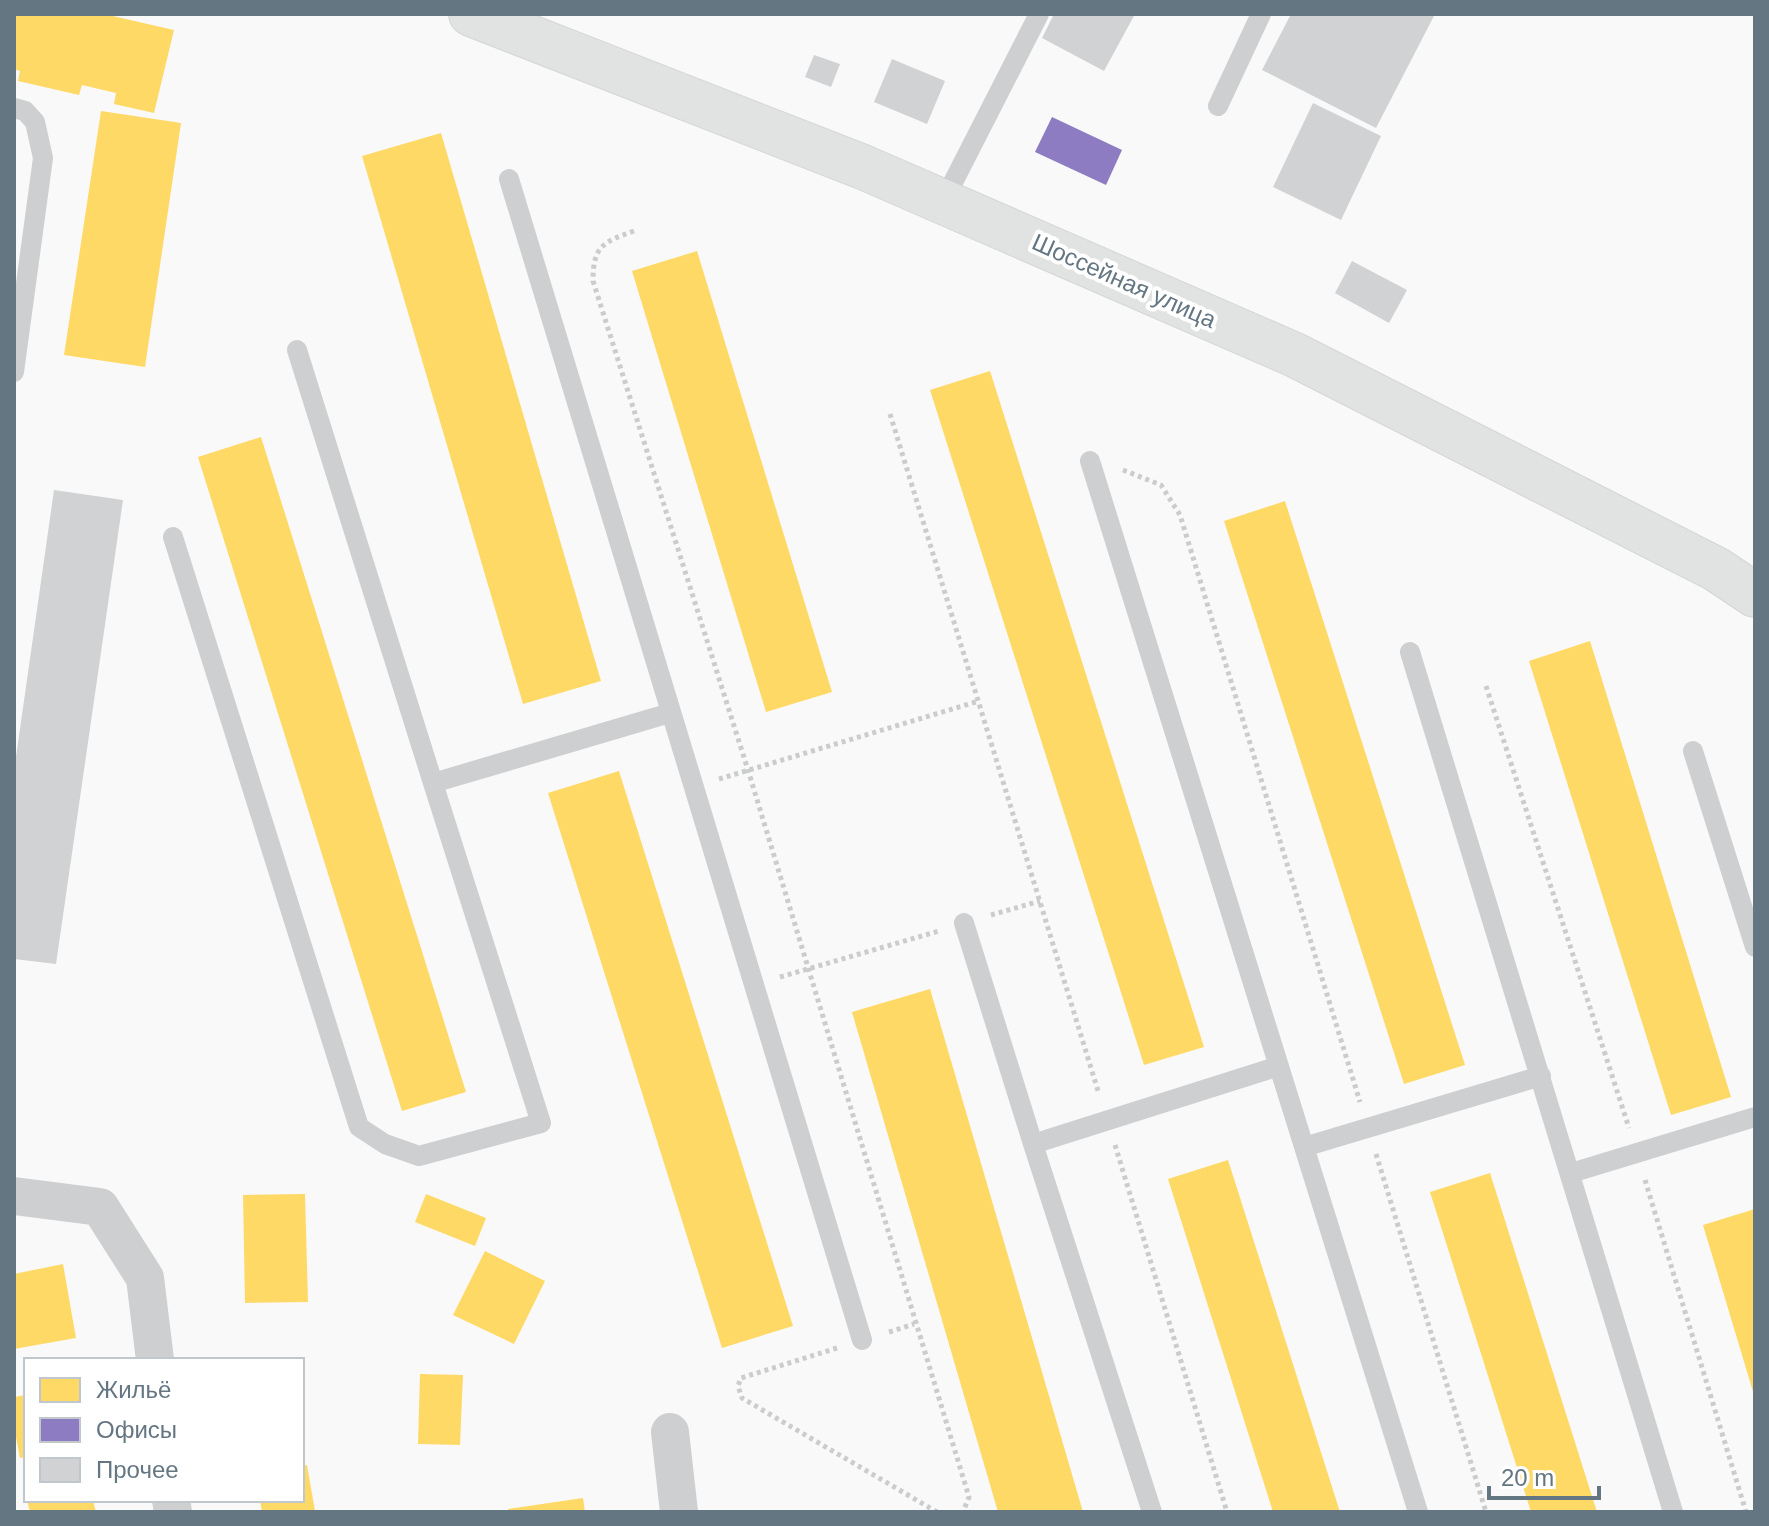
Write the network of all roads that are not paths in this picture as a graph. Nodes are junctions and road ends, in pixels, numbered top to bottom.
1 (471, 14) edge
2 (1039, 14) edge
3 (1261, 14) edge
4 (1218, 106) dead end
5 (14, 108) edge
6 (509, 179) dead end
7 (943, 202) junction
8 (297, 350) dead end
9 (14, 372) edge
10 (1090, 461) road end
11 (173, 537) dead end
12 (1755, 595) edge
13 (1410, 652) dead end
14 (670, 713) junction
15 (1693, 751) dead end
16 (433, 783) junction
17 (964, 923) road end
18 (1755, 947) edge
19 (1279, 1066) junction
20 (1541, 1076) junction
21 (1755, 1117) edge
22 (1033, 1144) junction
23 (1304, 1147) junction
24 (1571, 1173) junction
25 (14, 1196) edge
26 (862, 1340) road end
27 (155, 1358) edge
28 (670, 1432) dead end
29 (679, 1512) edge
30 (1152, 1512) edge
31 (1418, 1512) edge
32 (1673, 1512) edge

1 - 7 main road, Шоссейная улица
2 - 7 lane
3 - 4 lane
5 - 9 lane
6 - 14 lane
7 - 12 main road, Шоссейная улица
8 - 16 lane
10 - 19 lane
11 - 16 lane
13 - 20 lane
14 - 16 lane
14 - 26 lane
15 - 18 lane
17 - 22 lane
19 - 22 lane
19 - 23 lane
20 - 23 lane
20 - 24 lane
21 - 24 lane
22 - 30 lane
23 - 31 lane
24 - 32 lane
25 - 27 street
28 - 29 street

